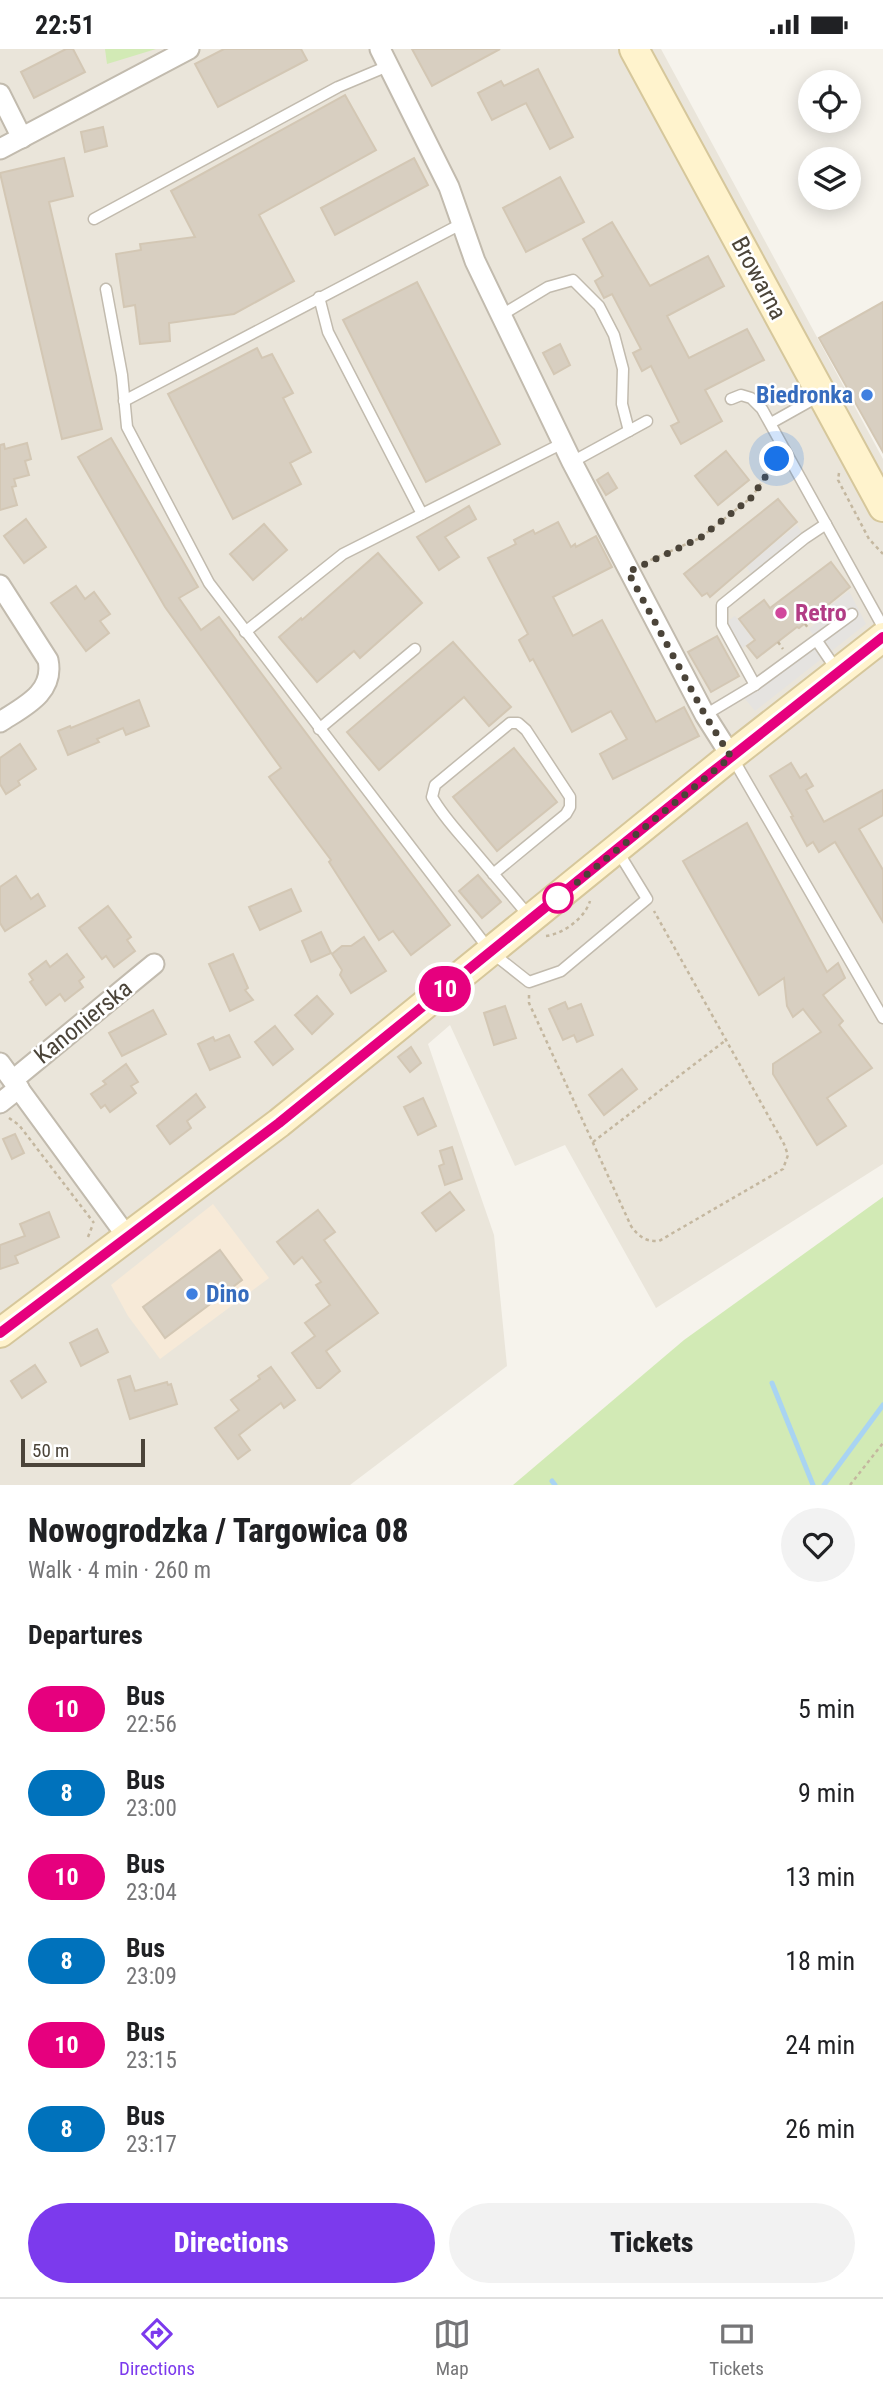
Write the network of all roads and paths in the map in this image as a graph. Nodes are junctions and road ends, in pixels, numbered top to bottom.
1 (189, 49) edge
2 (634, 49) edge
3 (384, 58) edge
4 (0, 94) edge
5 (22, 138) junction
6 (0, 149) edge
7 (94, 219) dead end
8 (461, 224) junction
9 (106, 289) dead end
10 (319, 297) junction
11 (500, 316) junction
12 (821, 395) junction
13 (731, 399) dead end
14 (124, 401) junction
15 (647, 421) dead end
16 (771, 423) junction
17 (629, 431) junction
18 (563, 443) junction
19 (789, 454) junction
20 (572, 461) junction
21 (883, 507) edge
22 (422, 514) junction
23 (826, 524) junction
24 (628, 572) junction
25 (0, 585) edge
26 (852, 614) dead end
27 (883, 627) edge
28 (245, 632) junction
29 (883, 637) edge
30 (817, 641) junction
31 (415, 649) dead end
32 (838, 672) junction
33 (755, 685) junction
34 (705, 715) junction
35 (0, 722) edge
36 (319, 729) junction
37 (731, 757) junction
38 (616, 850) junction
39 (493, 874) junction
40 (592, 894) dead end
41 (647, 899) junction
42 (536, 928) junction
43 (491, 952) junction
44 (154, 964) dead end
45 (529, 982) junction
46 (883, 1018) edge
47 (726, 1040) junction
48 (0, 1063) edge
49 (16, 1084) junction
50 (0, 1103) edge
51 (593, 1142) junction
52 (128, 1238) junction
53 (0, 1333) edge
54 (883, 1443) edge
55 (850, 1485) edge

1 - 5 street
2 - 12 main road, Browarna
3 - 7 lane
3 - 8 street
4 - 5 street
5 - 6 street
8 - 10 lane
8 - 11 street
9 - 14 lane
10 - 14 lane
10 - 22 lane
11 - 17 lane
11 - 18 street
12 - 16 lane
12 - 21 main road, Browarna
13 - 16 lane
14 - 28 lane
15 - 17 lane
16 - 19 lane
17 - 20 lane
18 - 20 street
18 - 22 lane
19 - 23 lane
19 - 24 path
20 - 24 street
22 - 28 lane
23 - 27 lane
23 - 33 lane
24 - 34 street
25 - 35 street
26 - 30 lane
28 - 36 lane
29 - 32 main road
30 - 32 lane
30 - 33 lane
31 - 36 lane
32 - 37 main road
33 - 34 lane
34 - 37 street
36 - 43 lane
37 - 38 main road
37 - 46 lane
38 - 41 lane
38 - 42 main road
39 - 39 lane
39 - 42 lane
40 - 42 path
41 - 45 lane
41 - 47 path
42 - 43 main road
43 - 45 lane
43 - 52 main road
44 - 49 street, Kanonierska
45 - 51 path
47 - 51 path
47 - 51 path
48 - 49 street
49 - 50 street, Kanonierska
49 - 52 street
52 - 53 main road
54 - 55 path

